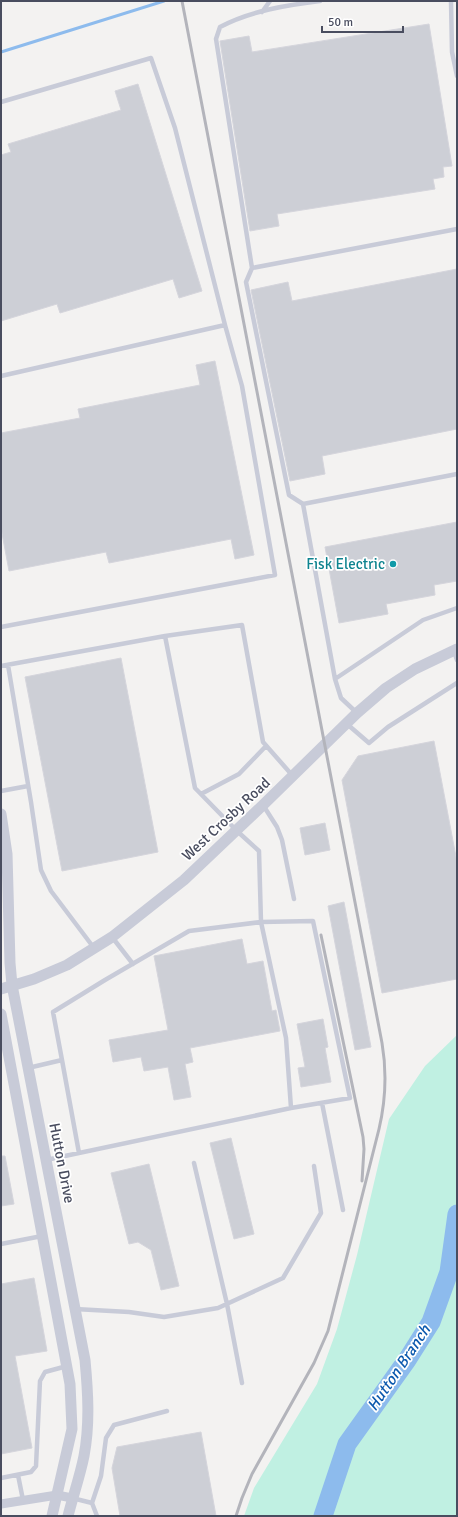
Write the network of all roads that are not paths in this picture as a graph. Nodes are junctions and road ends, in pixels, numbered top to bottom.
1 (270, 1) edge
2 (320, 1) edge
3 (451, 1) edge
4 (262, 12) junction
5 (457, 76) edge
6 (1, 102) edge
7 (457, 229) edge
8 (252, 268) junction
9 (225, 325) junction
10 (1, 376) edge
11 (457, 474) edge
12 (303, 504) junction
13 (457, 608) edge
14 (1, 627) edge
15 (165, 636) junction
16 (456, 653) edge
17 (8, 665) junction
18 (1, 666) edge
19 (335, 679) junction
20 (457, 682) edge
21 (357, 712) junction
22 (346, 724) junction
23 (266, 746) junction
24 (294, 776) junction
25 (28, 786) junction
26 (1, 791) edge
27 (201, 794) junction
28 (263, 806) junction
29 (1, 814) edge
30 (237, 831) junction
31 (294, 899) dead end
32 (262, 922) junction
33 (112, 937) junction
34 (94, 948) junction
35 (133, 964) junction
36 (12, 986) junction
37 (1, 989) edge
38 (1, 1014) edge
39 (3, 1038) edge
40 (62, 1060) junction
41 (28, 1068) junction
42 (322, 1103) junction
43 (291, 1108) junction
44 (79, 1152) junction
45 (46, 1160) junction
46 (194, 1162) dead end
47 (28, 1163) junction
48 (314, 1166) dead end
49 (343, 1210) dead end
50 (42, 1236) junction
51 (1, 1244) edge
52 (228, 1304) junction
53 (75, 1309) junction
54 (56, 1312) junction
55 (67, 1366) junction
56 (242, 1383) dead end
57 (167, 1411) dead end
58 (18, 1474) junction
59 (1, 1478) edge
60 (57, 1495) junction
61 (72, 1498) junction
62 (23, 1500) junction
63 (92, 1503) junction
64 (1, 1504) edge
65 (52, 1516) edge
66 (68, 1516) edge
67 (97, 1516) edge

1 - 4 lane
2 - 4 lane
3 - 5 lane
4 - 8 lane
6 - 9 lane
7 - 8 lane
8 - 12 lane
9 - 10 lane
9 - 14 lane
11 - 12 lane
12 - 19 lane
13 - 19 lane
15 - 17 lane
15 - 23 lane
15 - 27 lane
16 - 21 street, West Crosby Road
17 - 18 lane
17 - 25 lane
19 - 21 lane
20 - 22 lane
21 - 22 street, West Crosby Road
22 - 24 street, West Crosby Road
23 - 24 lane
23 - 27 lane
24 - 28 street, West Crosby Road
25 - 26 lane
25 - 34 lane
27 - 30 lane
28 - 30 street, West Crosby Road
28 - 31 lane
29 - 36 street, Hutton Drive
30 - 32 lane
30 - 33 street, West Crosby Road
32 - 35 lane
32 - 42 lane
32 - 43 lane
33 - 34 street, West Crosby Road
33 - 35 lane
34 - 36 street, West Crosby Road
35 - 40 lane
36 - 37 street, West Crosby Road
36 - 41 street, Hutton Drive
38 - 39 street
39 - 47 street
40 - 41 lane
40 - 44 lane
41 - 45 street, Hutton Drive
42 - 43 lane
42 - 49 lane
43 - 44 lane
44 - 45 lane
45 - 47 street
45 - 53 street, Hutton Drive
46 - 52 lane
47 - 50 street
48 - 52 lane
50 - 51 lane
50 - 54 street
52 - 53 lane
52 - 56 lane
53 - 54 street
53 - 61 street, Hutton Drive
54 - 55 street
55 - 58 lane
55 - 60 street
57 - 63 lane
58 - 59 lane
58 - 62 lane
60 - 61 street
60 - 62 street
60 - 65 street
61 - 63 lane
61 - 66 street, Hutton Drive
62 - 64 street
63 - 67 lane

